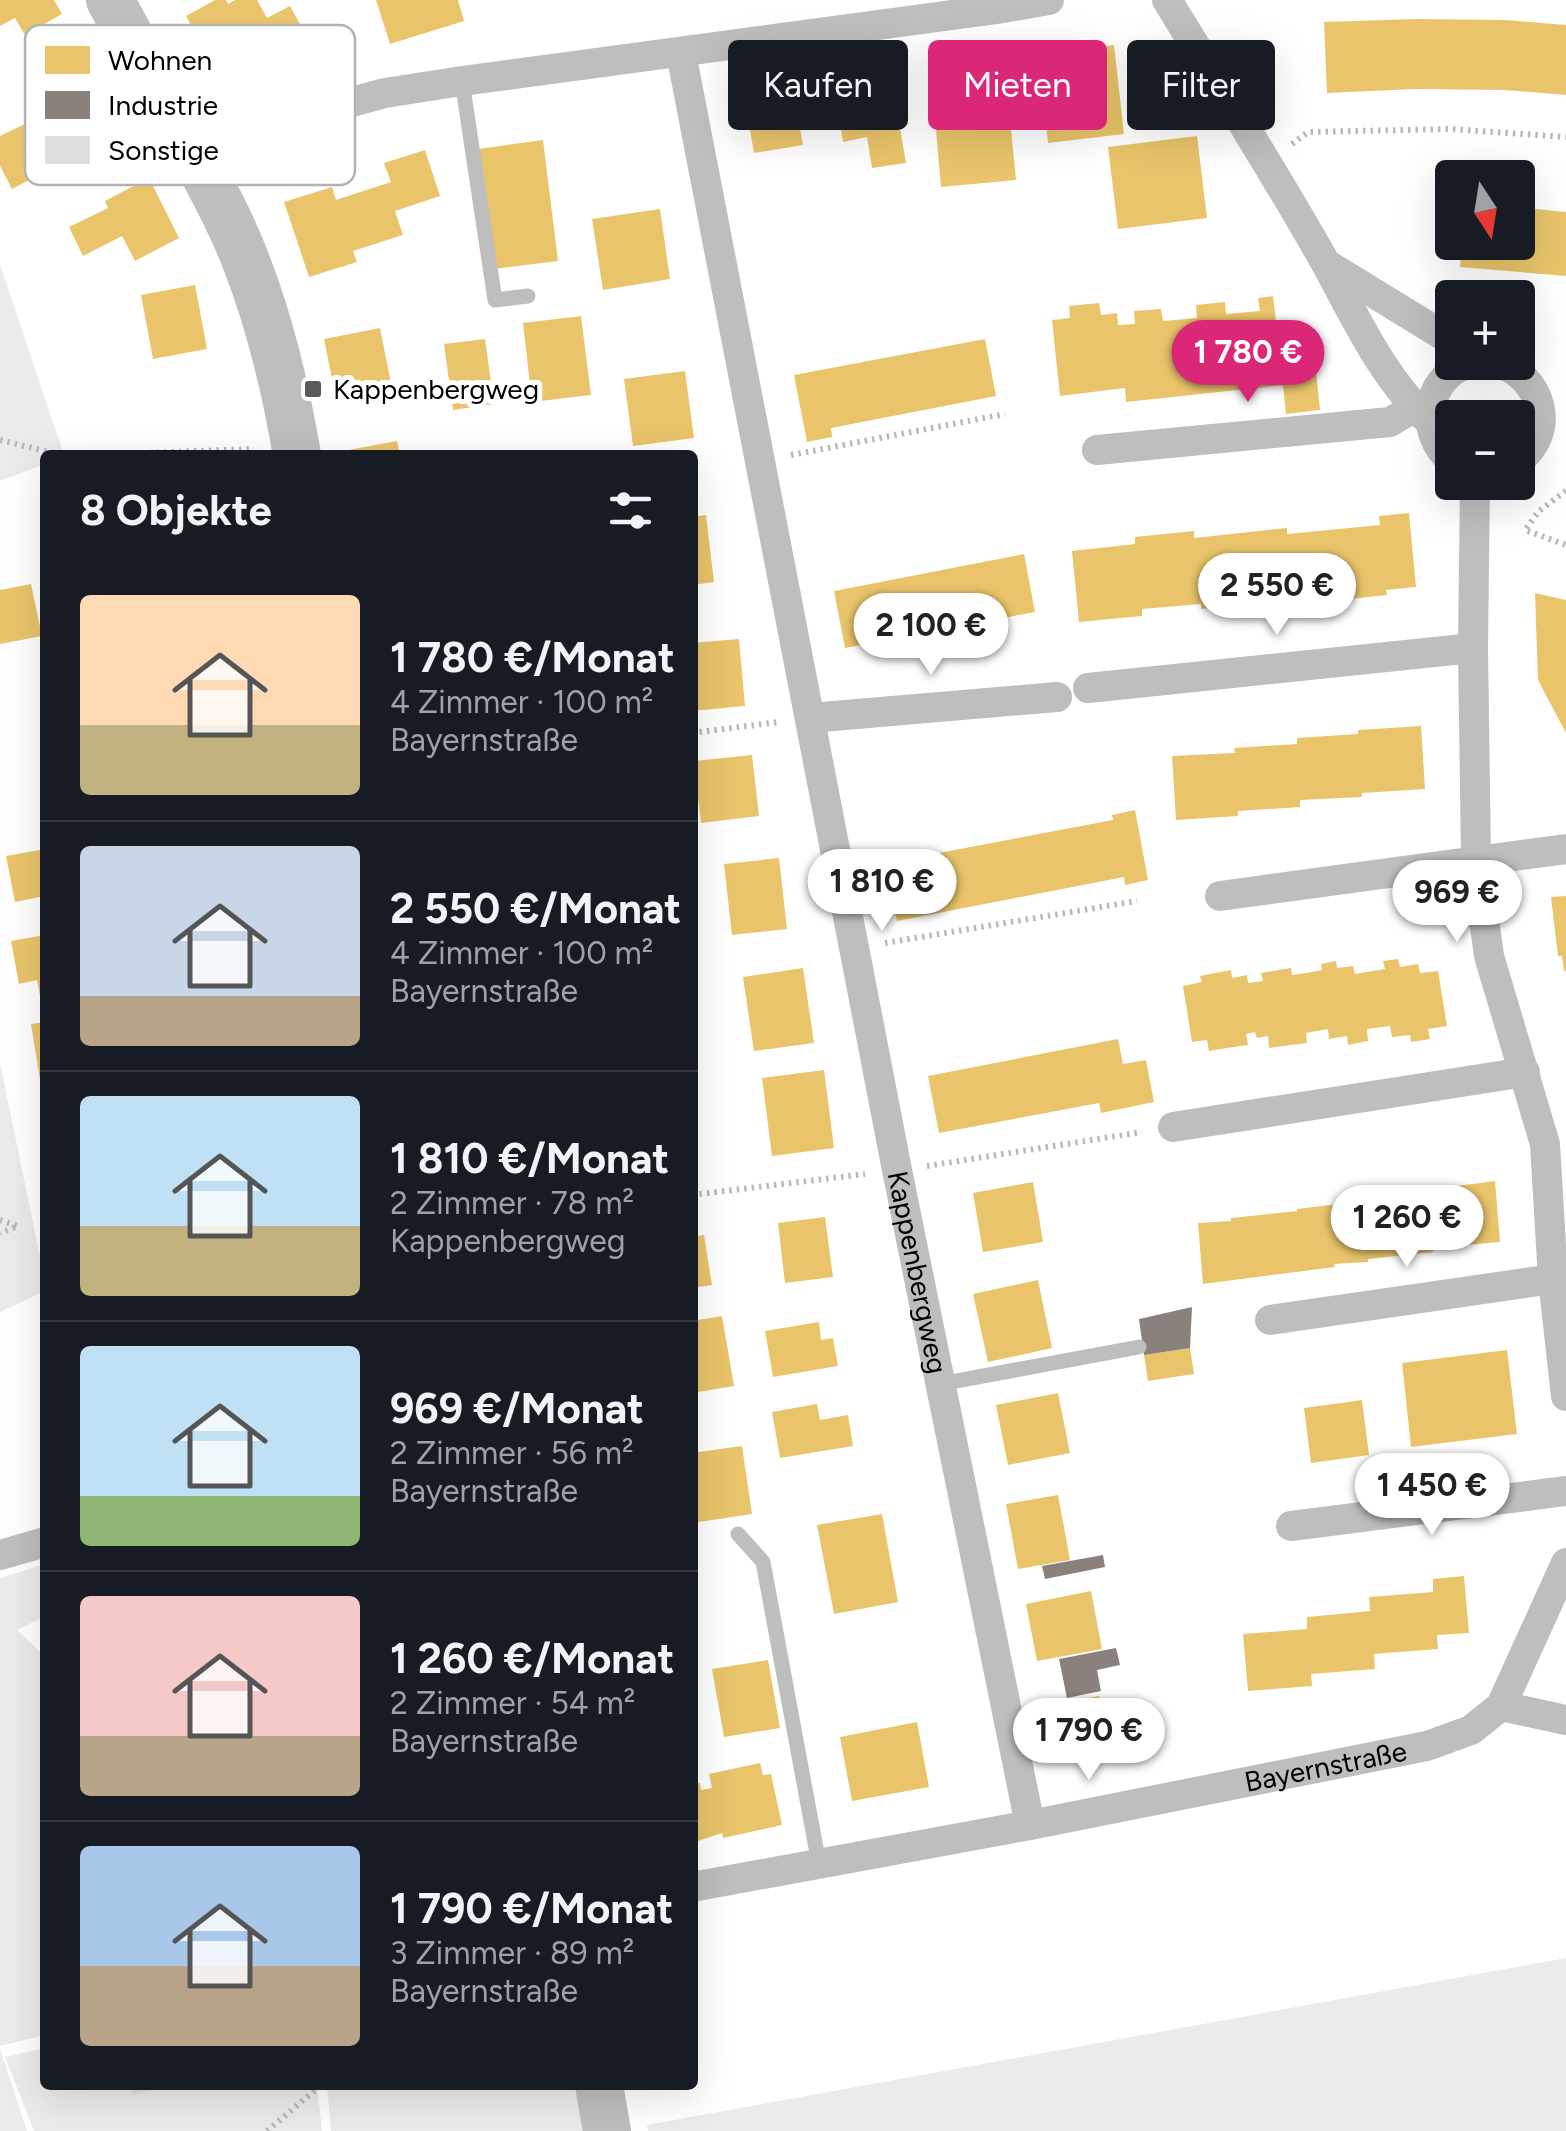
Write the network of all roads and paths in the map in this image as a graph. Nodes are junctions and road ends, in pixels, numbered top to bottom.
1 (110, 0) edge
2 (1049, 0) edge
3 (1167, 0) edge
4 (124, 25) edge
5 (681, 53) junction
6 (462, 81) junction
7 (355, 101) edge
8 (1566, 137) edge
9 (1266, 162) junction
10 (210, 185) edge
11 (1326, 263) junction
12 (528, 296) dead end
13 (1435, 330) edge
14 (1444, 380) edge
15 (1527, 380) edge
16 (1004, 414) dead end
17 (1422, 414) junction
18 (1553, 422) edge
19 (0, 440) edge
20 (1435, 440) edge
21 (1535, 442) edge
22 (41, 450) edge
23 (296, 450) edge
24 (1097, 450) dead end
25 (760, 460) junction
26 (1566, 490) edge
27 (1474, 500) edge
28 (1566, 544) edge
29 (1473, 648) junction
30 (1088, 688) dead end
31 (1058, 698) dead end
32 (810, 718) junction
33 (698, 731) edge
34 (1566, 849) edge
35 (1476, 860) junction
36 (1220, 896) dead end
37 (1137, 900) dead end
38 (854, 948) junction
39 (1526, 1072) junction
40 (1173, 1127) dead end
41 (1556, 1143) edge
42 (0, 1220) edge
43 (0, 1232) edge
44 (1553, 1279) junction
45 (1270, 1320) dead end
46 (1138, 1347) dead end
47 (940, 1384) junction
48 (1566, 1396) edge
49 (1566, 1490) edge
50 (1291, 1526) dead end
51 (738, 1534) dead end
52 (40, 1543) edge
53 (0, 1555) edge
54 (1566, 1563) edge
55 (1501, 1706) junction
56 (1566, 1720) edge
57 (1030, 1825) junction
58 (820, 1864) junction
59 (698, 1886) edge
60 (314, 2090) edge
61 (600, 2090) edge
62 (267, 2131) edge
63 (607, 2131) edge

1 - 4 main road
2 - 5 street
3 - 9 street
5 - 6 street
5 - 25 street, Kappenbergweg
6 - 7 street
6 - 12 lane
8 - 9 path
9 - 11 street
10 - 23 main road
11 - 13 street
11 - 17 street
14 - 17 street
15 - 18 street
16 - 25 path
17 - 20 street
17 - 24 street
18 - 21 street
19 - 22 path
25 - 32 street, Kappenbergweg
26 - 28 path
27 - 29 street
29 - 30 street
29 - 35 street
31 - 32 street
32 - 33 path
32 - 38 street, Kappenbergweg
34 - 35 street
35 - 36 street
35 - 39 street
37 - 38 path
38 - 47 street, Kappenbergweg
39 - 40 street
39 - 41 street
41 - 44 street
42 - 43 path
44 - 45 street
44 - 48 street
46 - 47 lane
47 - 57 street, Kappenbergweg
49 - 50 street
51 - 58 lane
52 - 53 street
54 - 55 street
55 - 56 street
55 - 57 street, Bayernstraße
57 - 58 street, Bayernstraße
58 - 59 street, Bayernstraße
60 - 62 path
61 - 63 main road

